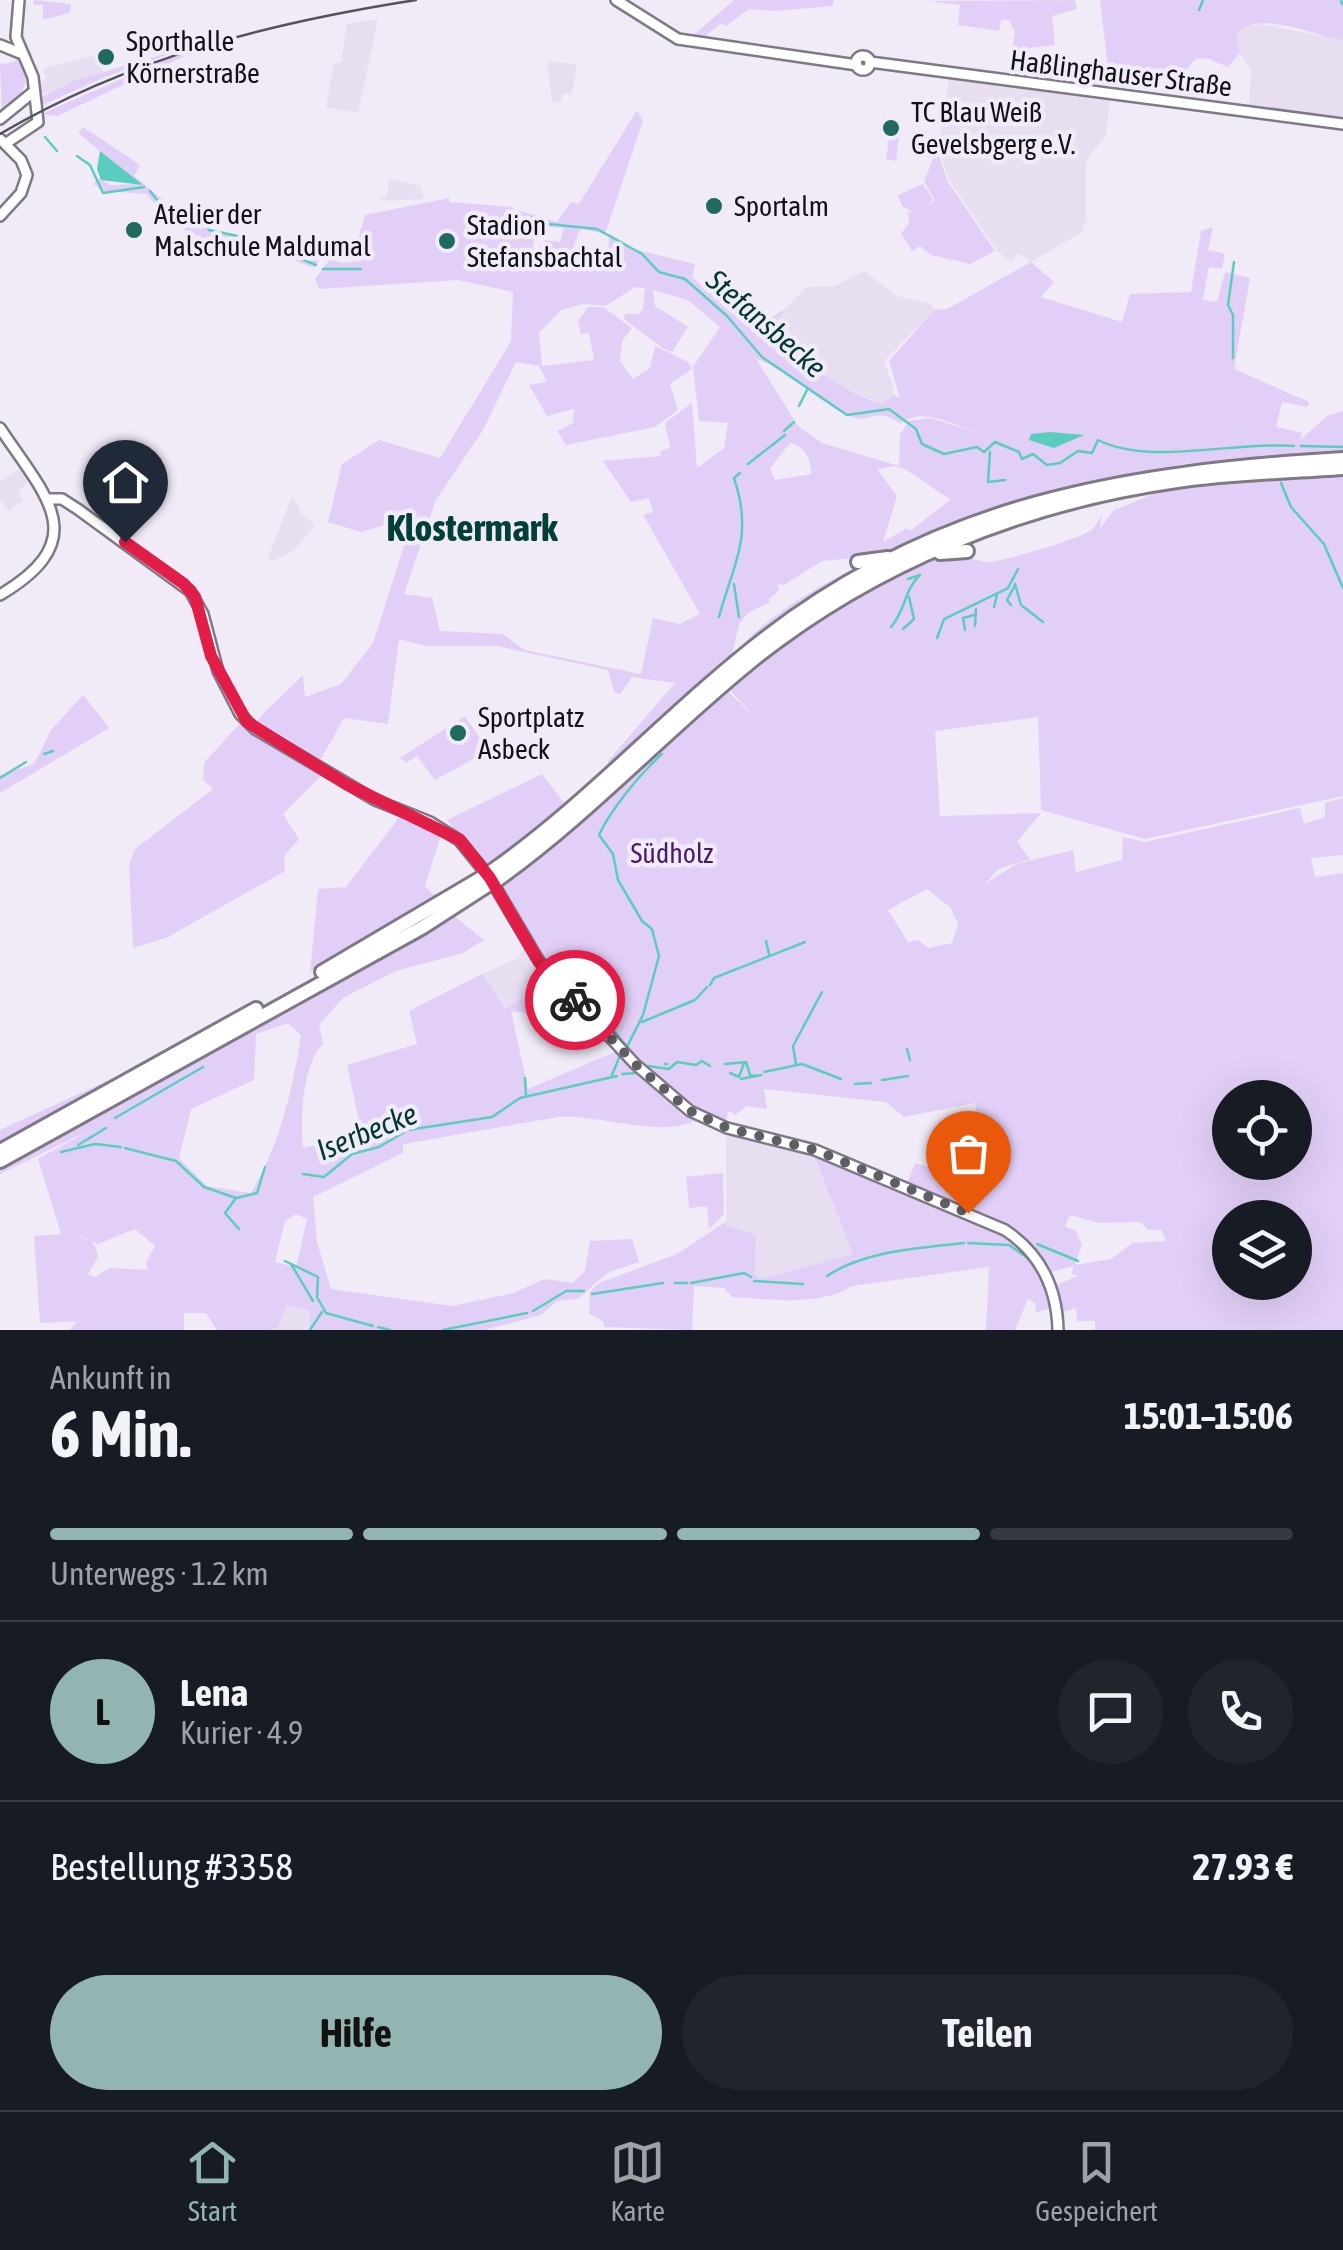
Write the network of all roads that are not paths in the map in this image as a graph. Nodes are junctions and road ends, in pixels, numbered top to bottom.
1 (19, 0) edge
2 (616, 0) edge
3 (9, 42) edge
4 (30, 105) junction
5 (0, 119) edge
6 (1343, 124) edge
7 (4, 142) edge
8 (0, 216) edge
9 (0, 428) edge
10 (1343, 458) edge
11 (1294, 466) junction
12 (1343, 468) edge
13 (1162, 484) junction
14 (1123, 498) dead end
15 (49, 501) junction
16 (64, 502) junction
17 (54, 515) junction
18 (966, 551) dead end
19 (900, 556) junction
20 (918, 558) junction
21 (858, 562) dead end
22 (0, 595) edge
23 (732, 657) dead end
24 (713, 681) junction
25 (490, 878) junction
26 (318, 979) junction
27 (0, 1150) edge
28 (0, 1161) edge
29 (1058, 1330) edge

1 - 3 main road
2 - 6 main road, Haßlinghauser Straße
3 - 4 main road
4 - 5 main road
4 - 7 main road
7 - 8 main road
9 - 15 main road
10 - 11 highway
11 - 12 highway
11 - 13 highway
11 - 19 highway
13 - 14 highway
13 - 20 highway
15 - 16 main road
15 - 17 main road
16 - 17 main road
16 - 29 main road
17 - 22 main road
18 - 20 highway
19 - 21 highway
19 - 24 highway
20 - 25 highway
23 - 24 highway
24 - 25 highway
25 - 26 highway
26 - 27 highway
26 - 28 highway

